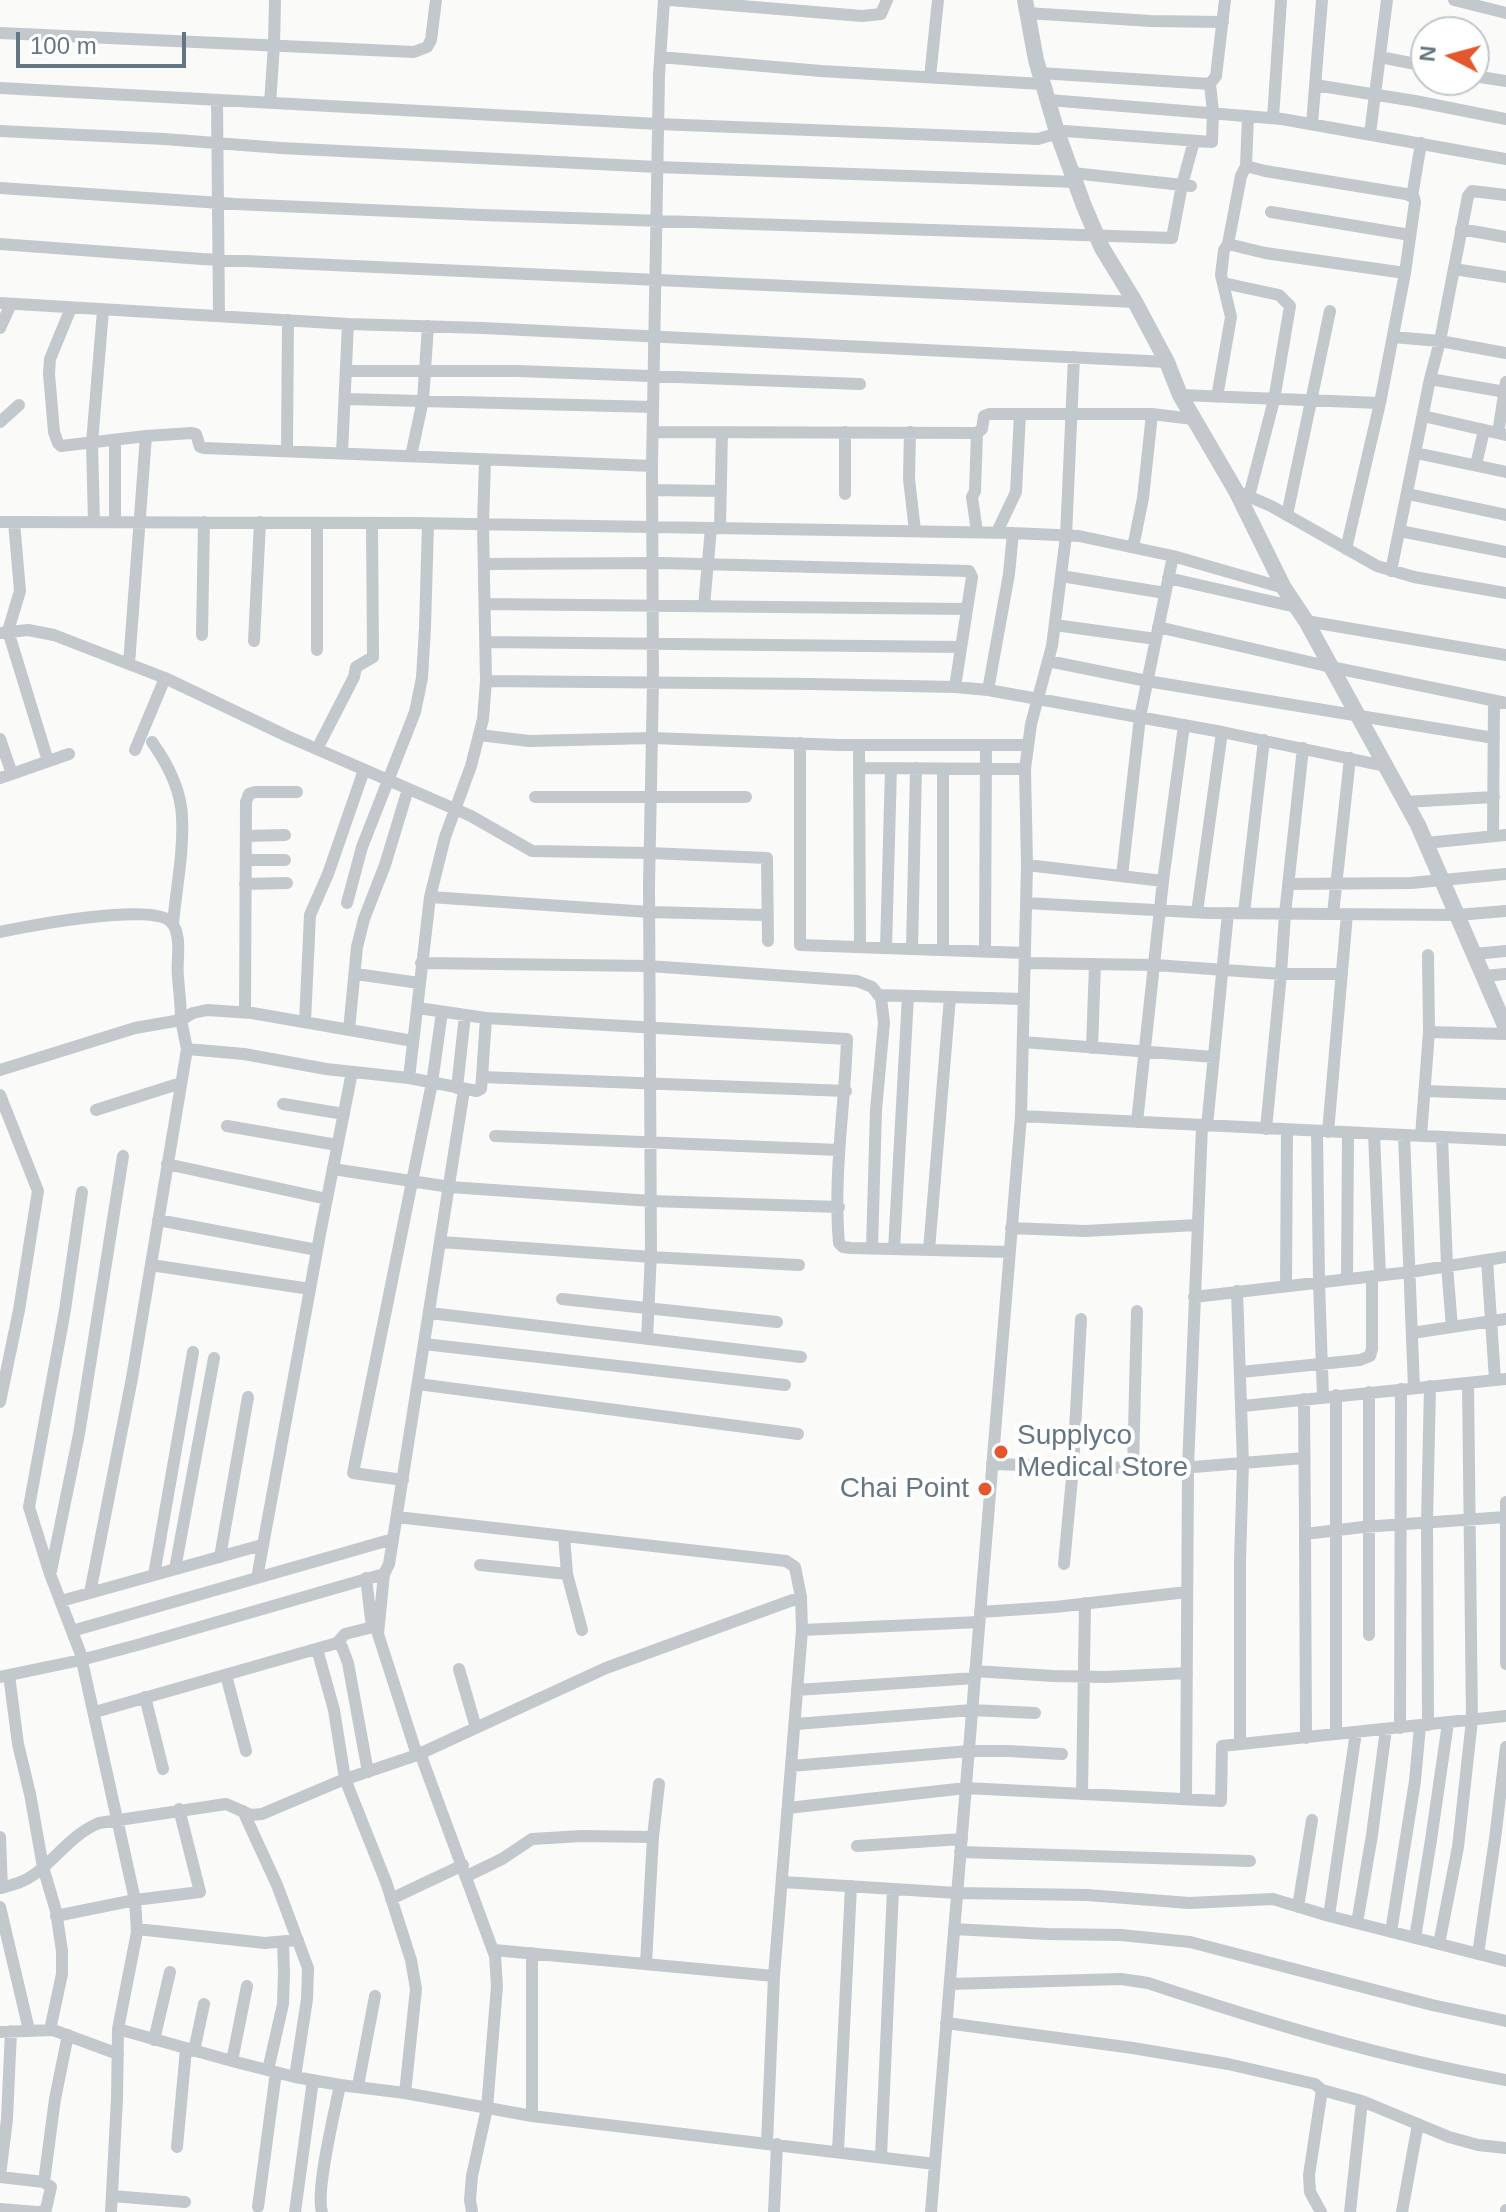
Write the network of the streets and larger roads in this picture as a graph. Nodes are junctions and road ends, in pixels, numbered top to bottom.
1 (275, 0) edge
2 (436, 0) edge
3 (667, 0) edge
4 (887, 0) edge
5 (938, 0) edge
6 (1225, 0) edge
7 (1281, 0) edge
8 (1322, 0) edge
9 (1387, 0) edge
10 (1454, 0) edge
11 (821, 6) edge
12 (1026, 7) edge
13 (1506, 13) edge
14 (1223, 22) junction
15 (0, 33) edge
16 (274, 45) junction
17 (660, 57) junction
18 (1380, 57) junction
19 (1410, 63) edge
20 (930, 77) junction
21 (1041, 78) junction
22 (1210, 84) junction
23 (1315, 85) junction
24 (0, 88) edge
25 (1375, 94) junction
26 (217, 100) junction
27 (1049, 100) junction
28 (270, 103) junction
29 (1213, 112) junction
30 (1248, 116) junction
31 (1273, 118) junction
32 (1506, 119) edge
33 (658, 124) junction
34 (1312, 124) junction
35 (0, 131) edge
36 (1057, 132) junction
37 (1370, 134) junction
38 (1194, 141) junction
39 (1421, 143) junction
40 (218, 144) junction
41 (1506, 159) edge
42 (1246, 166) junction
43 (657, 167) junction
44 (1074, 178) junction
45 (1187, 186) junction
46 (0, 188) edge
47 (1506, 195) edge
48 (1412, 197) junction
49 (219, 203) junction
50 (1271, 212) dead end
51 (656, 222) junction
52 (1461, 229) junction
53 (1096, 234) junction
54 (1410, 235) junction
55 (1506, 237) edge
56 (0, 244) edge
57 (1228, 244) junction
58 (218, 259) junction
59 (1454, 269) junction
60 (1405, 273) junction
61 (1506, 277) edge
62 (655, 280) junction
63 (1223, 283) junction
64 (1135, 302) junction
65 (5, 304) edge
66 (71, 308) junction
67 (103, 310) junction
68 (1330, 311) dead end
69 (219, 316) junction
70 (288, 320) junction
71 (348, 324) junction
72 (428, 326) junction
73 (0, 328) edge
74 (654, 337) junction
75 (1393, 337) junction
76 (1440, 341) junction
77 (1506, 353) edge
78 (1074, 357) junction
79 (1167, 362) junction
80 (346, 371) junction
81 (424, 371) junction
82 (654, 376) junction
83 (1430, 379) junction
84 (860, 384) dead end
85 (1505, 388) edge
86 (1180, 395) junction
87 (1217, 397) junction
88 (345, 399) junction
89 (423, 400) junction
90 (1274, 400) junction
91 (1311, 401) junction
92 (1380, 403) junction
93 (19, 405) dead end
94 (653, 407) junction
95 (1020, 414) junction
96 (1071, 414) junction
97 (1152, 414) junction
98 (1423, 416) junction
99 (1193, 419) junction
100 (0, 422) edge
101 (1484, 430) junction
102 (653, 432) junction
103 (722, 432) junction
104 (845, 432) junction
105 (910, 432) junction
106 (977, 433) junction
107 (1502, 434) edge
108 (146, 436) junction
109 (115, 441) junction
110 (92, 443) junction
111 (287, 450) junction
112 (342, 453) junction
113 (1416, 453) junction
114 (411, 456) junction
115 (485, 459) junction
116 (1476, 465) junction
117 (652, 466) junction
118 (1506, 472) edge
119 (652, 490) junction
120 (721, 491) junction
121 (1242, 493) junction
122 (845, 494) dead end
123 (1408, 494) junction
124 (1287, 515) junction
125 (1506, 515) edge
126 (7, 522) edge
127 (94, 522) junction
128 (115, 522) junction
129 (140, 522) junction
130 (204, 522) junction
131 (260, 522) junction
132 (317, 523) junction
133 (372, 523) junction
134 (428, 524) junction
135 (483, 525) junction
136 (652, 528) junction
137 (716, 528) junction
138 (915, 531) junction
139 (1400, 531) junction
140 (977, 532) junction
141 (997, 532) junction
142 (1013, 533) junction
143 (1066, 536) junction
144 (1133, 547) junction
145 (1346, 549) junction
146 (1506, 552) edge
147 (1173, 556) junction
148 (652, 563) junction
149 (484, 564) junction
150 (706, 564) junction
151 (1391, 571) junction
152 (1061, 576) junction
153 (1168, 578) junction
154 (1284, 588) junction
155 (1165, 593) junction
156 (1506, 593) edge
157 (486, 604) junction
158 (653, 605) junction
159 (704, 606) junction
160 (967, 609) junction
161 (1301, 614) junction
162 (1055, 625) junction
163 (4, 632) edge
164 (1157, 633) junction
165 (202, 635) dead end
166 (254, 641) dead end
167 (486, 642) junction
168 (653, 642) junction
169 (961, 647) junction
170 (317, 650) dead end
171 (1506, 655) edge
172 (1048, 661) junction
173 (129, 664) junction
174 (1331, 667) junction
175 (165, 678) junction
176 (486, 681) junction
177 (1147, 681) junction
178 (653, 683) junction
179 (955, 687) junction
180 (988, 690) junction
181 (1037, 699) junction
182 (1500, 702) edge
183 (1357, 716) junction
184 (1140, 717) junction
185 (1184, 725) junction
186 (1222, 732) junction
187 (479, 735) junction
188 (652, 738) junction
189 (1494, 738) junction
190 (0, 739) edge
191 (1264, 740) junction
192 (152, 742) dead end
193 (800, 743) junction
194 (859, 745) junction
195 (1028, 745) junction
196 (986, 746) junction
197 (1303, 748) junction
198 (317, 749) junction
199 (135, 750) dead end
200 (69, 754) dead end
201 (1350, 758) junction
202 (48, 761) junction
203 (1385, 766) junction
204 (860, 768) junction
205 (891, 768) junction
206 (916, 768) junction
207 (943, 769) junction
208 (986, 769) junction
209 (1025, 769) junction
210 (364, 770) junction
211 (6, 776) edge
212 (388, 781) junction
213 (408, 789) junction
214 (297, 792) dead end
215 (535, 797) dead end
216 (651, 797) junction
217 (746, 797) dead end
218 (1494, 797) junction
219 (1405, 802) junction
220 (456, 810) junction
221 (285, 835) dead end
222 (246, 836) junction
223 (1500, 836) edge
224 (1426, 843) junction
225 (650, 853) junction
226 (246, 860) junction
227 (285, 860) dead end
228 (1027, 865) junction
229 (1506, 874) edge
230 (1122, 876) junction
231 (1163, 881) junction
232 (1442, 881) junction
233 (287, 883) dead end
234 (245, 884) junction
235 (1288, 884) junction
236 (1337, 884) junction
237 (430, 897) junction
238 (347, 903) dead end
239 (1026, 903) junction
240 (1160, 911) junction
241 (1506, 911) edge
242 (649, 912) junction
243 (1197, 912) junction
244 (1228, 913) junction
245 (1244, 913) junction
246 (1285, 914) junction
247 (1333, 914) junction
248 (1347, 914) junction
249 (766, 915) junction
250 (1457, 915) junction
251 (173, 924) junction
252 (0, 932) edge
253 (768, 941) dead end
254 (860, 947) junction
255 (886, 948) junction
256 (912, 949) junction
257 (943, 950) junction
258 (985, 951) junction
259 (1506, 951) edge
260 (1474, 954) junction
261 (1428, 955) dead end
262 (1025, 958) junction
263 (421, 963) junction
264 (1095, 964) junction
265 (1155, 965) junction
266 (649, 966) junction
267 (1223, 970) junction
268 (356, 974) junction
269 (1281, 974) junction
270 (1342, 974) junction
271 (1506, 974) edge
272 (1483, 976) junction
273 (419, 983) junction
274 (878, 995) junction
275 (908, 996) junction
276 (950, 997) junction
277 (1024, 999) junction
278 (418, 1008) junction
279 (245, 1012) junction
280 (442, 1012) junction
281 (465, 1015) junction
282 (486, 1018) junction
283 (181, 1020) junction
284 (305, 1022) junction
285 (1504, 1023) edge
286 (650, 1027) junction
287 (349, 1030) junction
288 (1429, 1032) junction
289 (413, 1041) junction
290 (1023, 1042) junction
291 (1092, 1048) junction
292 (187, 1049) junction
293 (1145, 1053) junction
294 (1214, 1057) junction
295 (0, 1070) edge
296 (352, 1072) junction
297 (482, 1077) junction
298 (409, 1078) junction
299 (650, 1082) junction
300 (181, 1083) junction
301 (432, 1083) junction
302 (461, 1089) junction
303 (846, 1091) junction
304 (1426, 1091) junction
305 (1506, 1094) edge
306 (0, 1095) edge
307 (283, 1104) dead end
308 (96, 1110) dead end
309 (344, 1114) junction
310 (1021, 1116) junction
311 (1137, 1122) junction
312 (227, 1126) dead end
313 (1204, 1126) junction
314 (1266, 1129) junction
315 (1287, 1130) junction
316 (1322, 1132) junction
317 (1348, 1133) junction
318 (1374, 1134) junction
319 (1404, 1135) junction
320 (495, 1136) dead end
321 (1421, 1136) junction
322 (1442, 1137) junction
323 (1506, 1140) edge
324 (651, 1141) junction
325 (337, 1145) junction
326 (839, 1150) junction
327 (123, 1156) dead end
328 (167, 1164) junction
329 (333, 1169) junction
330 (412, 1181) junction
331 (450, 1187) junction
332 (82, 1192) dead end
333 (327, 1199) junction
334 (651, 1201) junction
335 (839, 1207) junction
336 (158, 1220) junction
337 (1197, 1225) junction
338 (1011, 1228) junction
339 (441, 1242) junction
340 (872, 1248) junction
341 (894, 1249) junction
342 (317, 1250) junction
343 (929, 1250) junction
344 (1010, 1252) junction
345 (651, 1257) junction
346 (1506, 1257) edge
347 (1487, 1260) junction
348 (151, 1265) junction
349 (799, 1265) dead end
350 (1447, 1266) junction
351 (1410, 1272) junction
352 (1376, 1276) junction
353 (1347, 1279) junction
354 (1319, 1282) junction
355 (1286, 1286) junction
356 (310, 1289) junction
357 (1237, 1291) junction
358 (1194, 1297) junction
359 (562, 1299) dead end
360 (650, 1309) junction
361 (1137, 1311) dead end
362 (430, 1313) junction
363 (1081, 1319) dead end
364 (1506, 1319) edge
365 (777, 1322) dead end
366 (1490, 1322) junction
367 (1452, 1327) junction
368 (1412, 1333) junction
369 (647, 1339) junction
370 (424, 1344) junction
371 (193, 1352) dead end
372 (801, 1357) dead end
373 (214, 1358) dead end
374 (1322, 1364) junction
375 (1241, 1372) junction
376 (1500, 1380) edge
377 (1468, 1383) junction
378 (418, 1384) junction
379 (785, 1385) dead end
380 (1430, 1386) junction
381 (1408, 1388) junction
382 (1369, 1392) junction
383 (1330, 1396) junction
384 (248, 1397) dead end
385 (1304, 1399) junction
386 (0, 1402) edge
387 (1243, 1406) junction
388 (798, 1434) dead end
389 (1304, 1458) junction
390 (1243, 1463) junction
391 (992, 1464) junction
392 (1073, 1467) junction
393 (1188, 1467) junction
394 (1133, 1469) junction
395 (403, 1480) junction
396 (1506, 1502) edge
397 (397, 1517) junction
398 (1506, 1517) edge
399 (1469, 1519) junction
400 (1427, 1522) junction
401 (1400, 1524) junction
402 (1369, 1526) junction
403 (1335, 1530) junction
404 (1305, 1534) junction
405 (564, 1536) junction
406 (393, 1539) junction
407 (262, 1545) junction
408 (220, 1557) junction
409 (1064, 1564) dead end
410 (480, 1565) dead end
411 (175, 1569) junction
412 (50, 1574) junction
413 (384, 1574) junction
414 (567, 1574) junction
415 (154, 1575) junction
416 (257, 1578) junction
417 (366, 1578) junction
418 (1187, 1592) junction
419 (90, 1593) junction
420 (801, 1597) junction
421 (61, 1601) junction
422 (1085, 1603) junction
423 (980, 1617) junction
424 (375, 1626) junction
425 (582, 1630) dead end
426 (802, 1630) junction
427 (72, 1631) junction
428 (1369, 1635) dead end
429 (337, 1643) junction
430 (317, 1649) junction
431 (81, 1660) junction
432 (1506, 1664) edge
433 (459, 1669) dead end
434 (1187, 1673) junction
435 (226, 1675) junction
436 (975, 1675) junction
437 (4, 1676) edge
438 (1083, 1677) junction
439 (797, 1690) junction
440 (145, 1697) junction
441 (972, 1710) junction
442 (95, 1712) junction
443 (1035, 1713) dead end
444 (1506, 1716) edge
445 (1472, 1720) junction
446 (1448, 1723) junction
447 (796, 1724) junction
448 (1424, 1725) junction
449 (476, 1728) junction
450 (1393, 1728) junction
451 (1356, 1732) junction
452 (1336, 1734) junction
453 (1306, 1738) junction
454 (1240, 1744) junction
455 (1506, 1747) edge
456 (246, 1751) dead end
457 (969, 1751) junction
458 (418, 1754) junction
459 (1062, 1754) dead end
460 (791, 1766) junction
461 (163, 1769) dead end
462 (368, 1772) junction
463 (345, 1779) junction
464 (659, 1784) dead end
465 (966, 1788) junction
466 (1082, 1794) junction
467 (1186, 1799) junction
468 (788, 1808) junction
469 (179, 1809) junction
470 (243, 1811) junction
471 (117, 1820) junction
472 (1312, 1820) dead end
473 (0, 1837) edge
474 (653, 1837) junction
475 (857, 1846) dead end
476 (961, 1846) junction
477 (1250, 1861) dead end
478 (43, 1867) junction
479 (465, 1871) junction
480 (783, 1882) junction
481 (851, 1886) junction
482 (1, 1888) edge
483 (893, 1889) junction
484 (957, 1893) junction
485 (391, 1899) junction
486 (135, 1900) junction
487 (0, 1907) edge
488 (1298, 1907) junction
489 (56, 1916) junction
490 (1329, 1916) junction
491 (1357, 1923) junction
492 (137, 1929) junction
493 (954, 1929) junction
494 (1391, 1932) junction
495 (1415, 1938) junction
496 (298, 1940) junction
497 (283, 1942) junction
498 (1439, 1944) junction
499 (494, 1950) junction
500 (532, 1953) junction
501 (1478, 1954) junction
502 (1506, 1961) edge
503 (646, 1963) junction
504 (170, 1972) dead end
505 (774, 1976) junction
506 (950, 1984) junction
507 (247, 1986) dead end
508 (375, 1996) dead end
509 (204, 2004) dead end
510 (1506, 2021) edge
511 (946, 2023) junction
512 (118, 2029) junction
513 (29, 2030) junction
514 (50, 2030) junction
515 (5, 2032) edge
516 (68, 2035) junction
517 (154, 2040) junction
518 (190, 2050) junction
519 (118, 2054) junction
520 (232, 2061) junction
521 (272, 2071) junction
522 (295, 2077) junction
523 (313, 2080) junction
524 (1506, 2080) edge
525 (340, 2085) junction
526 (358, 2086) junction
527 (1322, 2090) junction
528 (405, 2093) junction
529 (1362, 2101) junction
530 (487, 2108) junction
531 (532, 2116) junction
532 (1418, 2124) junction
533 (772, 2143) junction
534 (177, 2147) dead end
535 (1506, 2148) edge
536 (838, 2151) junction
537 (881, 2157) junction
538 (935, 2164) junction
539 (0, 2177) edge
540 (44, 2182) junction
541 (1310, 2192) junction
542 (112, 2196) junction
543 (185, 2202) dead end
544 (258, 2207) dead end
545 (0, 2209) edge
546 (38, 2212) edge
547 (111, 2212) edge
548 (295, 2212) edge
549 (322, 2212) edge
550 (472, 2212) edge
551 (774, 2212) edge
552 (931, 2212) edge
553 (1307, 2212) edge
554 (1321, 2212) edge
555 (1350, 2212) edge
556 (1402, 2212) edge

1 - 16 street
2 - 16 street
3 - 11 street
3 - 17 street
4 - 11 street
5 - 20 street
6 - 14 street
7 - 31 street
8 - 23 street
9 - 18 street
10 - 13 street
12 - 14 street
12 - 21 street
14 - 22 street
15 - 16 street
16 - 28 street
17 - 20 street
17 - 33 street
18 - 19 street
18 - 25 street
20 - 21 street
21 - 22 street
21 - 27 street
22 - 29 street
23 - 25 street
23 - 34 street
24 - 26 street
25 - 32 street
25 - 37 street
26 - 28 street
26 - 40 street
27 - 29 street
27 - 36 street
28 - 33 street
29 - 30 street
29 - 38 street
30 - 31 street
30 - 42 street
31 - 34 street
33 - 36 street
33 - 43 street
34 - 37 street
35 - 40 street
36 - 38 street
36 - 44 street
37 - 39 street
38 - 45 street
39 - 41 street
39 - 48 street
40 - 43 street
40 - 49 street
42 - 48 street
42 - 57 street
43 - 44 street
43 - 51 street
44 - 45 street
44 - 53 street
45 - 53 street
46 - 49 street
47 - 52 street
48 - 54 street
49 - 51 street
49 - 58 street
50 - 54 street
51 - 53 street
51 - 62 street
52 - 55 street
52 - 59 street
53 - 64 street
54 - 60 street
56 - 58 street
57 - 60 street
57 - 63 street
58 - 62 street
58 - 69 street
59 - 61 street
59 - 76 street
60 - 75 street
62 - 64 street
62 - 74 street
63 - 87 street
63 - 90 street
64 - 79 street
65 - 66 street
65 - 73 street
66 - 67 street
66 - 110 street
67 - 69 street
67 - 110 street
68 - 91 street
69 - 70 street
70 - 71 street
70 - 111 street
71 - 72 street
71 - 80 street
72 - 74 street
72 - 81 street
74 - 78 street
74 - 82 street
75 - 76 street
75 - 92 street
76 - 77 street
76 - 83 street
78 - 79 street
78 - 96 street
79 - 86 street
80 - 81 street
80 - 88 street
81 - 82 street
81 - 89 street
82 - 84 street
82 - 94 street
83 - 85 street
83 - 98 street
85 - 107 street
86 - 87 street
86 - 99 street
87 - 90 street
88 - 89 street
88 - 112 street
89 - 94 street
89 - 114 street
90 - 91 street
90 - 121 street
91 - 92 street
91 - 124 street
92 - 145 street
93 - 100 street
94 - 102 street
95 - 96 street
95 - 106 street
95 - 141 street
96 - 97 street
96 - 143 street
97 - 99 street
97 - 144 street
98 - 101 street
98 - 113 street
99 - 121 street
101 - 107 street
101 - 116 street
102 - 103 street
102 - 117 street
103 - 104 street
103 - 120 street
104 - 105 street
104 - 122 street
105 - 106 street
105 - 138 street
106 - 140 street
108 - 109 street
108 - 111 street
108 - 129 street
109 - 110 street
109 - 128 street
110 - 127 street
111 - 112 street
112 - 114 street
113 - 116 street
113 - 123 street
114 - 115 street
115 - 117 street
115 - 135 street
116 - 118 street
117 - 119 street
119 - 120 street
119 - 136 street
120 - 137 street
121 - 124 street
121 - 154 street
123 - 125 street
123 - 139 street
124 - 145 street
126 - 127 street
126 - 163 street
127 - 128 street
128 - 129 street
129 - 130 street
129 - 173 street
130 - 131 street
130 - 165 street
131 - 132 street
131 - 166 street
132 - 133 street
132 - 170 street
133 - 134 street
133 - 198 street
134 - 135 street
134 - 212 street
135 - 136 street
135 - 149 street
136 - 137 street
136 - 148 street
137 - 138 street
137 - 150 street
138 - 140 street
139 - 146 street
139 - 151 street
140 - 141 street
141 - 142 street
142 - 143 street
142 - 180 street
143 - 144 street
143 - 152 street
144 - 147 street
145 - 151 street
147 - 153 street
147 - 154 street
148 - 149 street
148 - 150 street
148 - 158 street
149 - 157 street
150 - 159 street
150 - 160 street
151 - 156 street
152 - 155 street
152 - 162 street
153 - 155 street
153 - 161 street
154 - 161 street
155 - 164 street
157 - 158 street
157 - 167 street
158 - 159 street
158 - 168 street
159 - 160 street
160 - 169 street
161 - 171 street
161 - 174 street
162 - 164 street
162 - 172 street
163 - 173 street
163 - 202 street
164 - 174 street
164 - 177 street
167 - 168 street
167 - 176 street
168 - 169 street
168 - 178 street
169 - 179 street
172 - 177 street
172 - 181 street
173 - 175 street
174 - 182 street
174 - 183 street
175 - 198 street
175 - 199 street
176 - 178 street
176 - 187 street
177 - 183 street
177 - 184 street
178 - 179 street
178 - 188 street
179 - 180 street
180 - 181 street
181 - 184 street
181 - 195 street
182 - 189 street
183 - 189 street
183 - 203 street
184 - 185 street
184 - 230 street
185 - 186 street
185 - 231 street
186 - 191 street
186 - 243 street
187 - 188 street
187 - 220 street
188 - 193 street
188 - 216 street
189 - 218 street
190 - 211 street
191 - 197 street
191 - 245 street
192 - 251 street
193 - 194 street
193 - 254 street
194 - 196 street
194 - 204 street
195 - 196 street
195 - 209 street
196 - 208 street
197 - 201 street
197 - 235 street
198 - 210 street
200 - 202 street
201 - 203 street
201 - 236 street
202 - 211 street
203 - 219 street
204 - 205 street
204 - 254 street
205 - 206 street
205 - 255 street
206 - 207 street
206 - 256 street
207 - 208 street
207 - 257 street
208 - 209 street
208 - 258 street
209 - 228 street
210 - 212 street
210 - 284 street
212 - 213 street
212 - 238 street
213 - 220 street
213 - 268 street
214 - 222 street
215 - 216 street
216 - 217 street
216 - 225 street
218 - 219 street
218 - 223 street
219 - 224 street
220 - 225 street
220 - 237 street
221 - 222 street
222 - 226 street
223 - 224 street
224 - 232 street
225 - 242 street
225 - 249 street
226 - 227 street
226 - 234 street
228 - 230 street
228 - 239 street
229 - 232 street
230 - 231 street
231 - 240 street
232 - 236 street
232 - 250 street
233 - 234 street
234 - 279 street
235 - 236 street
235 - 246 street
236 - 247 street
237 - 242 street
237 - 263 street
239 - 240 street
239 - 262 street
240 - 243 street
240 - 265 street
241 - 250 street
242 - 249 street
242 - 266 street
243 - 244 street
244 - 245 street
244 - 267 street
245 - 246 street
246 - 247 street
246 - 269 street
247 - 248 street
248 - 250 street
248 - 270 street
249 - 253 street
250 - 260 street
251 - 252 street
251 - 283 street
254 - 255 street
255 - 256 street
256 - 257 street
257 - 258 street
258 - 262 street
259 - 260 street
260 - 272 street
261 - 288 street
262 - 264 street
262 - 277 street
263 - 266 street
263 - 273 street
264 - 265 street
264 - 291 street
265 - 267 street
265 - 293 street
266 - 274 street
266 - 286 street
267 - 269 street
267 - 294 street
268 - 273 street
268 - 287 street
269 - 270 street
269 - 314 street
270 - 316 street
271 - 272 street
272 - 285 street
273 - 278 street
274 - 275 street
274 - 340 street
275 - 276 street
275 - 341 street
276 - 277 street
276 - 343 street
277 - 290 street
278 - 280 street
278 - 289 street
279 - 283 street
279 - 284 street
280 - 281 street
280 - 301 street
281 - 282 street
281 - 302 street
282 - 286 street
282 - 297 street
283 - 292 street
283 - 295 street
284 - 287 street
285 - 288 street
286 - 299 street
286 - 303 street
287 - 289 street
288 - 304 street
289 - 298 street
290 - 291 street
290 - 310 street
291 - 293 street
292 - 296 street
292 - 300 street
293 - 294 street
293 - 311 street
294 - 313 street
296 - 298 street
296 - 309 street
297 - 299 street
297 - 302 street
298 - 301 street
299 - 303 street
299 - 324 street
300 - 308 street
300 - 328 street
301 - 302 street
301 - 330 street
302 - 331 street
303 - 326 street
304 - 305 street
304 - 321 street
306 - 386 street
307 - 309 street
309 - 325 street
310 - 311 street
310 - 338 street
311 - 313 street
312 - 325 street
313 - 314 street
313 - 337 street
314 - 315 street
315 - 316 street
315 - 355 street
316 - 317 street
316 - 354 street
317 - 318 street
317 - 353 street
318 - 319 street
318 - 352 street
319 - 321 street
319 - 351 street
320 - 324 street
321 - 322 street
322 - 323 street
322 - 350 street
324 - 326 street
324 - 334 street
325 - 329 street
326 - 335 street
327 - 412 street
328 - 333 street
328 - 336 street
329 - 330 street
329 - 333 street
330 - 331 street
330 - 395 street
331 - 334 street
331 - 339 street
332 - 412 street
333 - 342 street
334 - 335 street
334 - 345 street
335 - 340 street
336 - 342 street
336 - 348 street
337 - 338 street
337 - 358 street
338 - 344 street
339 - 345 street
339 - 362 street
340 - 341 street
341 - 343 street
342 - 356 street
343 - 344 street
344 - 391 street
345 - 349 street
345 - 360 street
346 - 347 street
347 - 350 street
347 - 366 street
348 - 356 street
348 - 419 street
350 - 351 street
350 - 367 street
351 - 352 street
351 - 368 street
352 - 353 street
352 - 374 street
353 - 354 street
354 - 355 street
354 - 374 street
355 - 357 street
356 - 407 street
357 - 358 street
357 - 375 street
358 - 393 street
359 - 360 street
360 - 365 street
360 - 369 street
361 - 394 street
362 - 369 street
362 - 370 street
363 - 392 street
364 - 366 street
366 - 367 street
366 - 376 street
367 - 368 street
368 - 381 street
369 - 372 street
370 - 378 street
370 - 379 street
371 - 415 street
373 - 411 street
374 - 375 street
374 - 383 street
375 - 387 street
376 - 377 street
377 - 380 street
377 - 399 street
378 - 388 street
378 - 395 street
380 - 381 street
380 - 400 street
381 - 382 street
381 - 401 street
382 - 383 street
382 - 402 street
383 - 385 street
383 - 403 street
384 - 408 street
385 - 387 street
385 - 389 street
387 - 390 street
389 - 390 street
389 - 404 street
390 - 393 street
390 - 454 street
391 - 392 street
391 - 423 street
392 - 394 street
392 - 409 street
393 - 394 street
393 - 418 street
395 - 397 street
396 - 398 street
397 - 405 street
397 - 406 street
398 - 399 street
398 - 432 street
399 - 400 street
399 - 445 street
400 - 401 street
400 - 448 street
401 - 402 street
401 - 450 street
402 - 403 street
402 - 428 street
403 - 404 street
403 - 452 street
404 - 453 street
405 - 414 street
405 - 420 street
406 - 413 street
406 - 416 street
407 - 408 street
407 - 416 street
408 - 411 street
410 - 414 street
411 - 415 street
412 - 421 street
413 - 417 street
413 - 424 street
414 - 425 street
415 - 419 street
416 - 427 street
417 - 424 street
417 - 431 street
418 - 422 street
418 - 434 street
419 - 421 street
420 - 426 street
420 - 449 street
421 - 427 street
422 - 423 street
422 - 438 street
423 - 426 street
423 - 436 street
424 - 429 street
424 - 458 street
426 - 439 street
427 - 431 street
429 - 430 street
429 - 462 street
430 - 435 street
430 - 463 street
431 - 437 street
431 - 442 street
433 - 449 street
434 - 438 street
434 - 467 street
435 - 440 street
435 - 456 street
436 - 438 street
436 - 439 street
436 - 441 street
437 - 478 street
438 - 466 street
439 - 447 street
440 - 442 street
440 - 461 street
441 - 443 street
441 - 447 street
441 - 457 street
442 - 471 street
444 - 445 street
445 - 446 street
445 - 498 street
446 - 448 street
446 - 495 street
447 - 460 street
448 - 450 street
448 - 494 street
449 - 458 street
450 - 451 street
450 - 491 street
451 - 452 street
451 - 490 street
452 - 453 street
453 - 454 street
454 - 467 street
455 - 501 street
457 - 459 street
457 - 460 street
457 - 465 street
458 - 462 street
458 - 479 street
460 - 468 street
462 - 463 street
463 - 470 street
463 - 485 street
464 - 474 street
465 - 466 street
465 - 468 street
465 - 476 street
466 - 467 street
468 - 480 street
469 - 470 street
469 - 471 street
469 - 486 street
470 - 496 street
471 - 478 street
471 - 486 street
472 - 488 street
473 - 482 street
474 - 479 street
474 - 503 street
475 - 476 street
476 - 477 street
476 - 484 street
478 - 482 street
478 - 489 street
479 - 485 street
479 - 499 street
480 - 481 street
480 - 505 street
481 - 483 street
481 - 536 street
483 - 484 street
483 - 537 street
484 - 488 street
484 - 493 street
485 - 528 street
486 - 489 street
486 - 492 street
487 - 513 street
488 - 490 street
489 - 514 street
490 - 491 street
491 - 494 street
492 - 497 street
492 - 512 street
493 - 506 street
493 - 510 street
494 - 495 street
495 - 498 street
496 - 497 street
496 - 522 street
497 - 521 street
498 - 501 street
499 - 500 street
499 - 530 street
500 - 503 street
500 - 531 street
501 - 502 street
503 - 505 street
504 - 517 street
505 - 533 street
506 - 511 street
506 - 524 street
507 - 520 street
508 - 526 street
509 - 518 street
511 - 527 street
511 - 538 street
512 - 517 street
512 - 519 street
513 - 514 street
513 - 515 street
514 - 516 street
515 - 539 street
516 - 519 street
516 - 540 street
517 - 518 street
518 - 520 street
518 - 534 street
519 - 542 street
520 - 521 street
521 - 522 street
521 - 544 street
522 - 523 street
523 - 525 street
523 - 548 street
525 - 526 street
525 - 549 street
526 - 528 street
527 - 529 street
527 - 541 street
528 - 530 street
529 - 532 street
529 - 555 street
530 - 531 street
530 - 550 street
531 - 533 street
532 - 535 street
532 - 556 street
533 - 536 street
533 - 551 street
536 - 537 street
537 - 538 street
538 - 552 street
539 - 540 street
540 - 546 street
541 - 553 street
541 - 554 street
542 - 543 street
542 - 547 street
545 - 546 street

